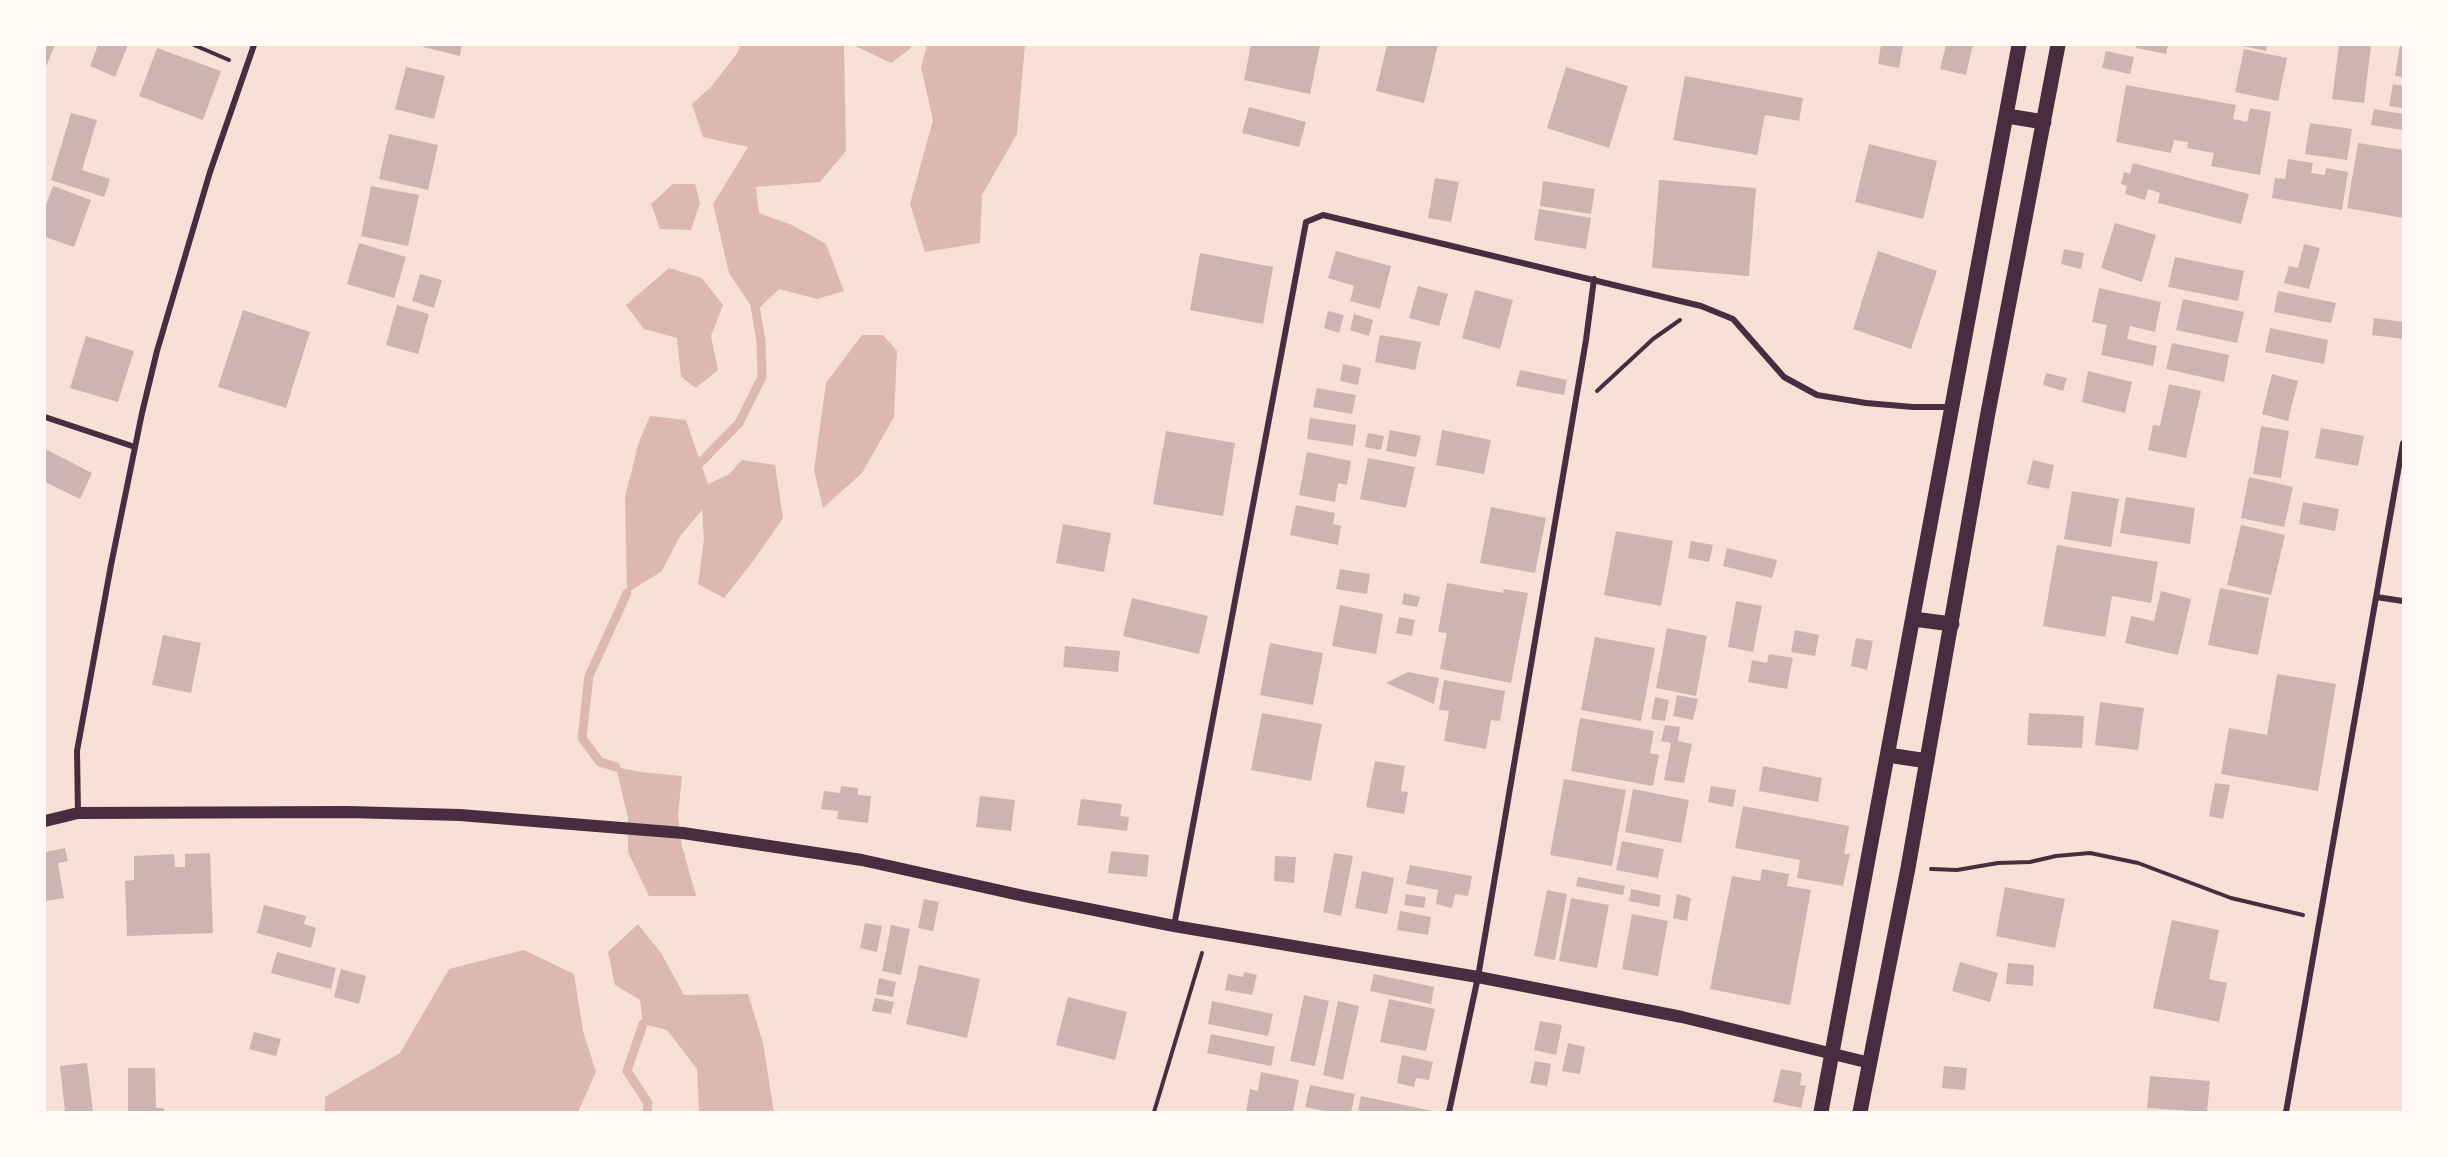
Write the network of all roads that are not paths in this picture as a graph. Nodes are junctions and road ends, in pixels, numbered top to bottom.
1 (254, 45) edge
2 (2019, 45) edge
3 (2058, 45) edge
4 (2007, 116) junction
5 (2044, 122) junction
6 (1594, 279) junction
7 (1953, 407) junction
8 (45, 417) edge
9 (2403, 443) edge
10 (135, 447) junction
11 (2376, 597) junction
12 (2403, 601) edge
13 (1913, 619) junction
14 (1952, 624) junction
15 (1888, 755) junction
16 (1927, 761) junction
17 (78, 813) junction
18 (45, 821) edge
19 (1174, 926) junction
20 (1478, 977) junction
21 (1832, 1054) junction
22 (1870, 1063) junction
23 (1449, 1112) edge
24 (1821, 1112) edge
25 (1860, 1112) edge
26 (2286, 1112) edge

1 - 10 street
2 - 4 main road
3 - 5 main road
4 - 5 main road
4 - 7 main road
5 - 14 main road
6 - 7 street
6 - 19 street
6 - 20 street
7 - 13 main road
8 - 10 street
9 - 11 street
10 - 17 street
11 - 12 street
11 - 26 street
13 - 14 main road
13 - 15 main road
14 - 16 main road
15 - 16 main road
15 - 21 main road
16 - 22 main road
17 - 18 main road
17 - 19 main road
19 - 20 main road
20 - 21 main road
20 - 23 street
21 - 22 main road
21 - 24 main road
22 - 25 main road

